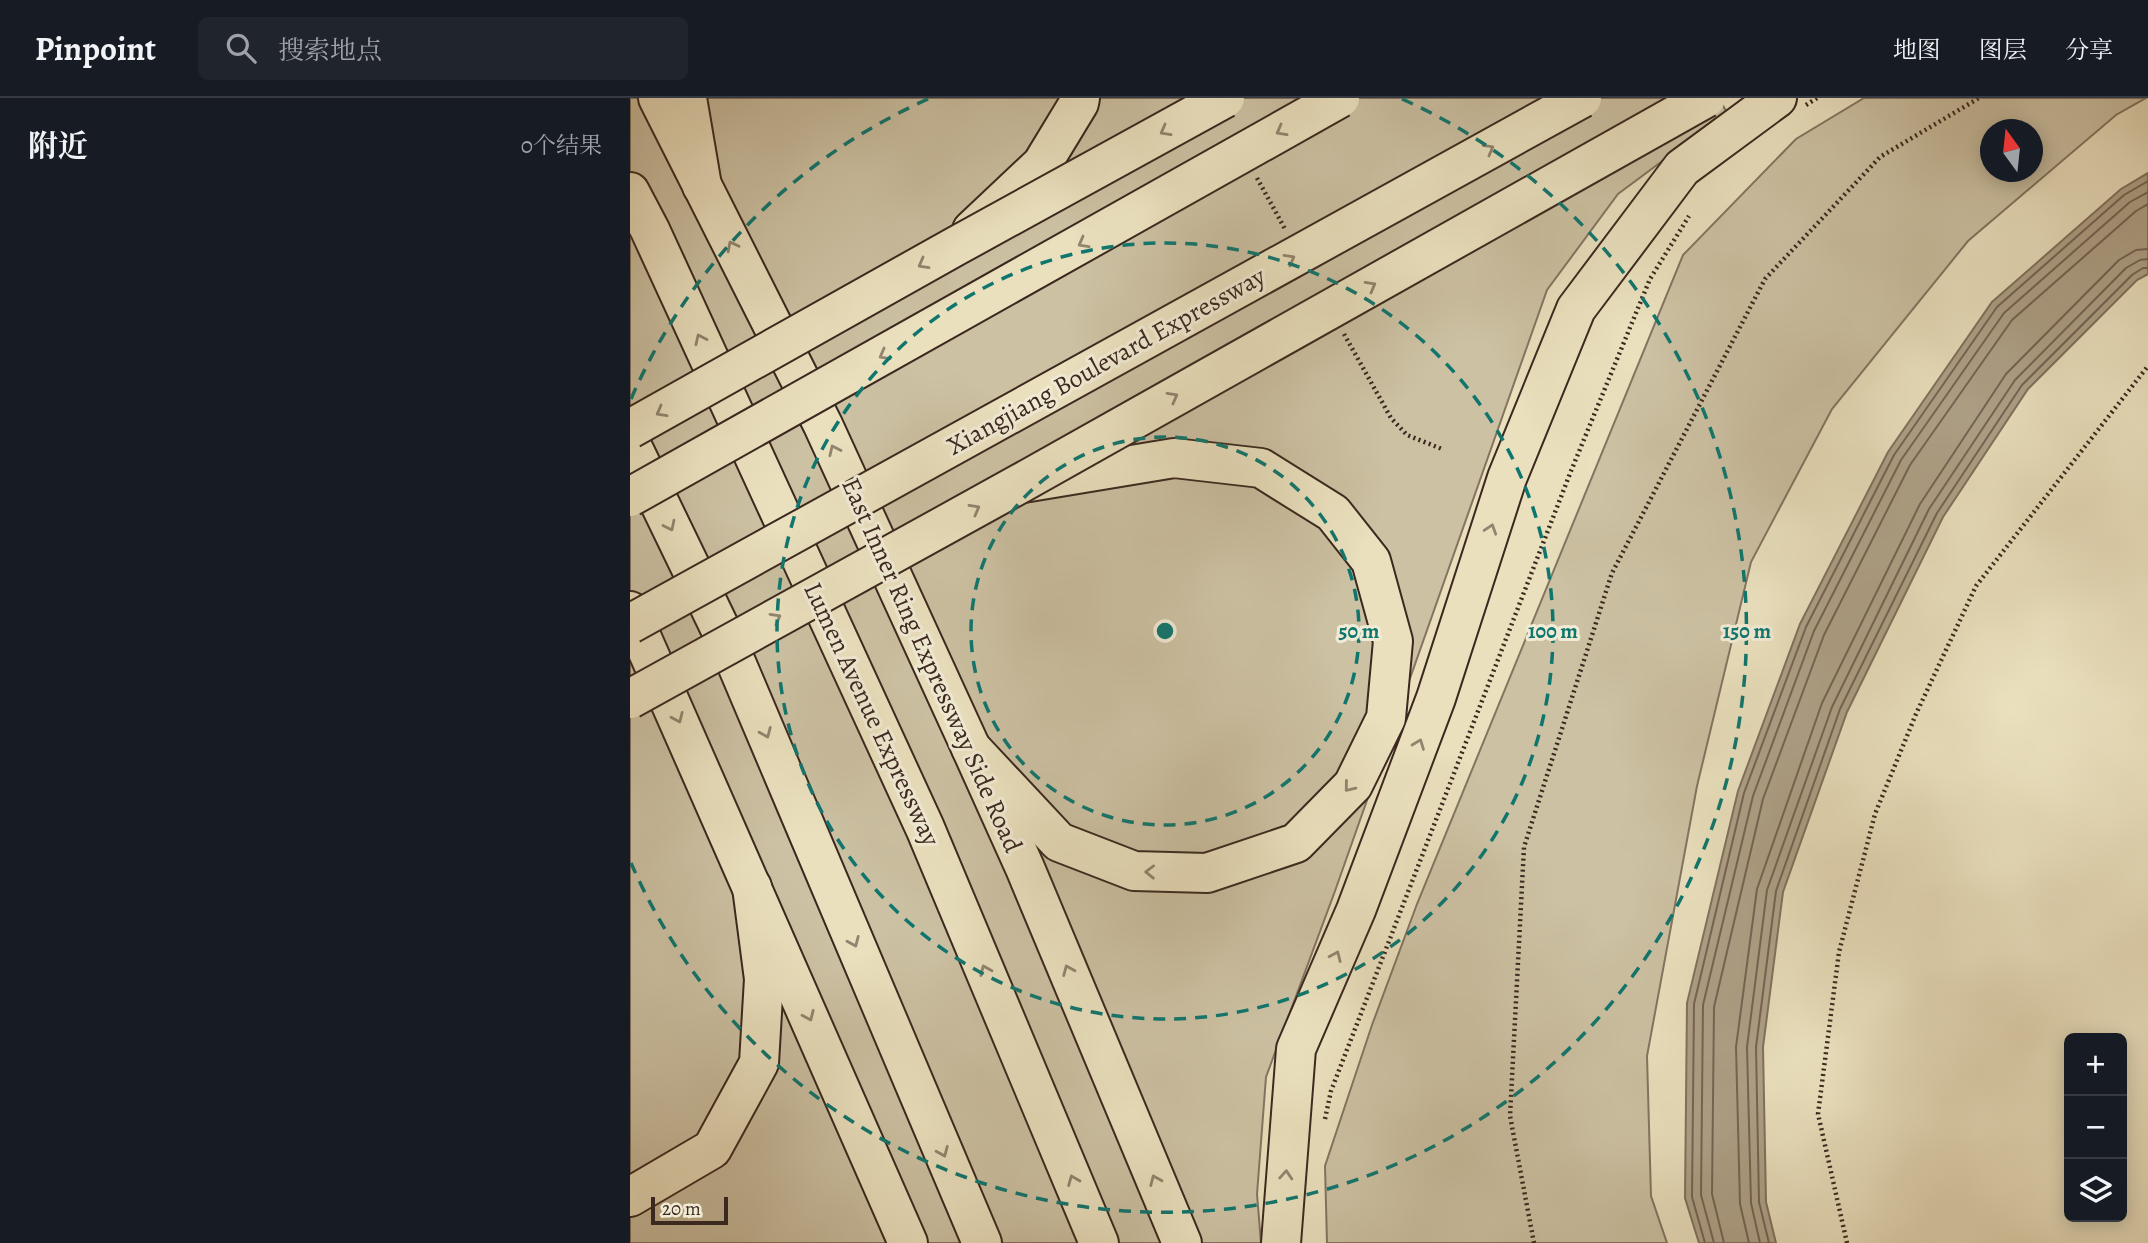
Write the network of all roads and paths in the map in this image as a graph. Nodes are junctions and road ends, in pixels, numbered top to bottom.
1 (658, 98) edge
2 (687, 98) edge
3 (1080, 98) edge
4 (1225, 98) edge
5 (1340, 98) edge
6 (1583, 98) edge
7 (1706, 98) edge
8 (1817, 98) edge
9 (1979, 98) edge
10 (1786, 105) edge
11 (702, 186) junction
12 (630, 192) edge
13 (1693, 208) dead end
14 (956, 246) junction
15 (2148, 366) edge
16 (630, 429) edge
17 (630, 442) edge
18 (1021, 484) junction
19 (630, 497) edge
20 (630, 611) edge
21 (630, 624) edge
22 (630, 699) edge
23 (971, 748) junction
24 (752, 887) junction
25 (1323, 1129) dead end
26 (630, 1197) edge
27 (908, 1243) edge
28 (982, 1243) edge
29 (1099, 1243) edge
30 (1182, 1243) edge
31 (1281, 1243) edge
32 (1534, 1243) edge
33 (1847, 1243) edge

1 - 11 main road, East Inner Ring Expressway Side Road
2 - 11 main road
3 - 14 main road, bridge
4 -> 14 main road, bridge
5 -> 19 main road, bridge
21 -> 6 main road, Xiangjiang Boulevard Expressway, bridge
18 -> 7 main road, bridge
8 - 10 path
9 - 32 path
31 -> 10 main road
23 -> 11 main road, East Inner Ring Expressway Side Road
29 -> 12 main road, Lumen Avenue Expressway
13 - 25 path
14 -> 16 main road, bridge
15 - 33 path
17 -> 28 main road
22 -> 18 main road, bridge
18 -> 23 main road
20 -> 24 main road
30 -> 23 main road, East Inner Ring Expressway Side Road
24 - 26 main road
24 -> 27 main road

